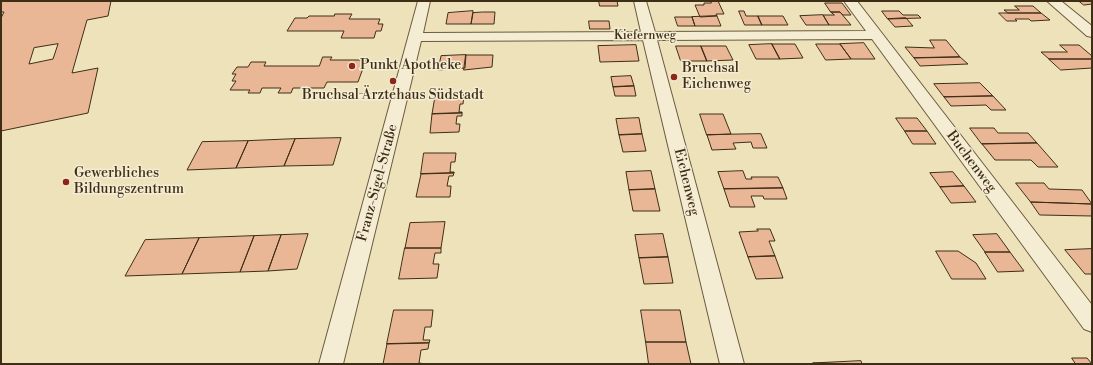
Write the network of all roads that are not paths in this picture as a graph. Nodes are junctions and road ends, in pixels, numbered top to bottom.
1 (424, 1) edge
2 (640, 1) edge
3 (850, 1) edge
4 (1053, 1) edge
5 (1092, 33) edge
6 (875, 35) junction
7 (648, 36) junction
8 (415, 37) junction
9 (339, 96) dead end
10 (400, 96) junction
11 (1092, 322) edge
12 (331, 364) edge
13 (732, 364) edge

1 - 8 street, Franz-Sigel-Straße
2 - 7 street, Eichenweg
3 - 6 street, Buchenweg
4 - 5 street
6 - 7 street, Kiefernweg
6 - 11 street, Buchenweg
7 - 8 street, Kiefernweg
7 - 13 street, Eichenweg
8 - 10 street, Franz-Sigel-Straße
9 - 10 lane
10 - 12 street, Franz-Sigel-Straße

